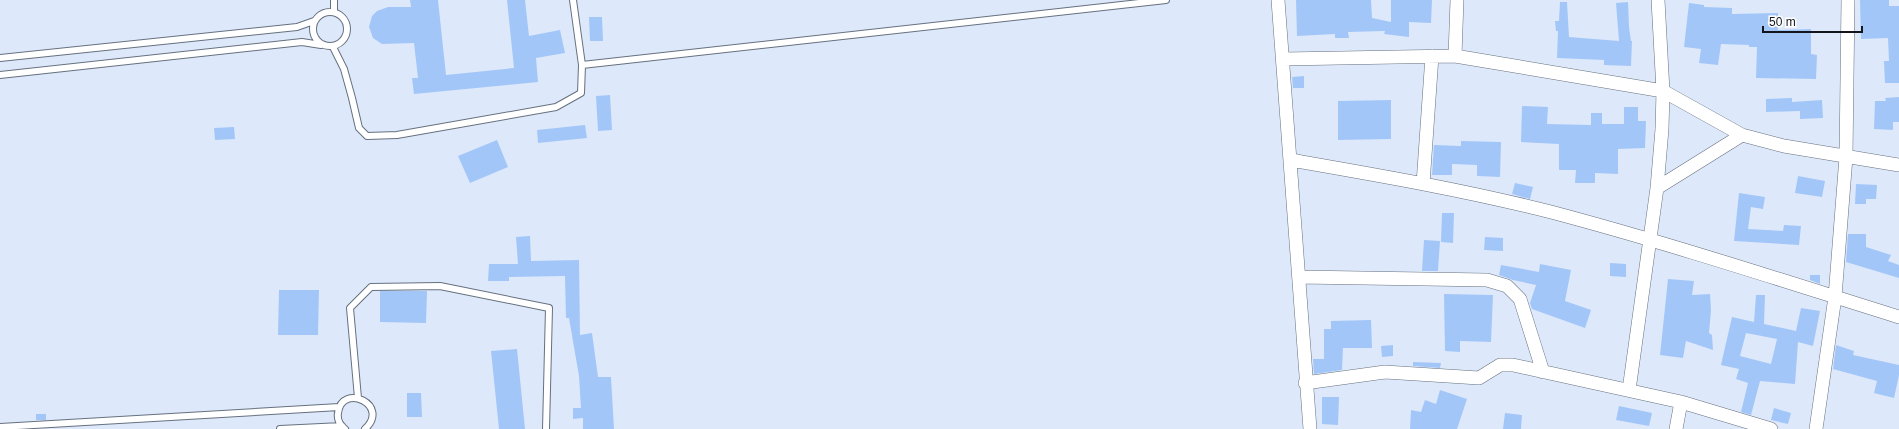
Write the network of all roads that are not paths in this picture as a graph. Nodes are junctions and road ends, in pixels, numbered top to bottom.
1 (334, 0) edge
2 (573, 0) edge
3 (1166, 0) edge
4 (1278, 0) edge
5 (1457, 0) edge
6 (1658, 0) edge
7 (1848, 0) edge
8 (334, 12) junction
9 (314, 21) junction
10 (322, 44) junction
11 (333, 46) junction
12 (1432, 56) junction
13 (1455, 56) junction
14 (0, 58) edge
15 (1283, 59) junction
16 (582, 65) junction
17 (0, 75) edge
18 (1663, 91) junction
19 (1742, 135) junction
20 (1846, 157) junction
21 (1290, 160) junction
22 (1899, 165) edge
23 (1424, 184) junction
24 (1657, 188) junction
25 (1649, 241) junction
26 (1300, 277) junction
27 (1835, 297) junction
28 (1899, 317) edge
29 (1543, 372) junction
30 (1305, 383) junction
31 (1629, 390) junction
32 (358, 398) junction
33 (1681, 402) junction
34 (340, 407) junction
35 (0, 427) edge
36 (344, 428) edge
37 (280, 429) edge
38 (365, 429) edge
39 (546, 429) edge
40 (1310, 429) edge
41 (1676, 429) edge
42 (1771, 429) edge
43 (1816, 429) edge

1 - 8 lane
2 - 16 lane
3 - 16 lane
4 - 15 street
5 - 13 street
6 - 18 street
7 - 20 street
8 - 9 lane
8 - 11 lane
9 - 10 lane
9 - 14 lane
10 - 11 lane
10 - 17 lane
11 - 16 lane
12 - 13 street
12 - 15 street
12 - 23 street
13 - 18 street
15 - 21 street
18 - 19 street
18 - 24 street
19 - 20 street
19 - 24 street
20 - 22 street
20 - 27 street
21 - 23 street
21 - 26 street
23 - 25 street
24 - 25 street
25 - 27 street
25 - 31 street
26 - 29 street
26 - 30 street
27 - 28 street
27 - 43 street
29 - 30 street
29 - 31 street
30 - 40 street
31 - 33 street
32 - 34 lane
32 - 38 lane
32 - 39 lane
33 - 41 street
33 - 42 street
34 - 35 lane
34 - 36 lane
36 - 37 lane

